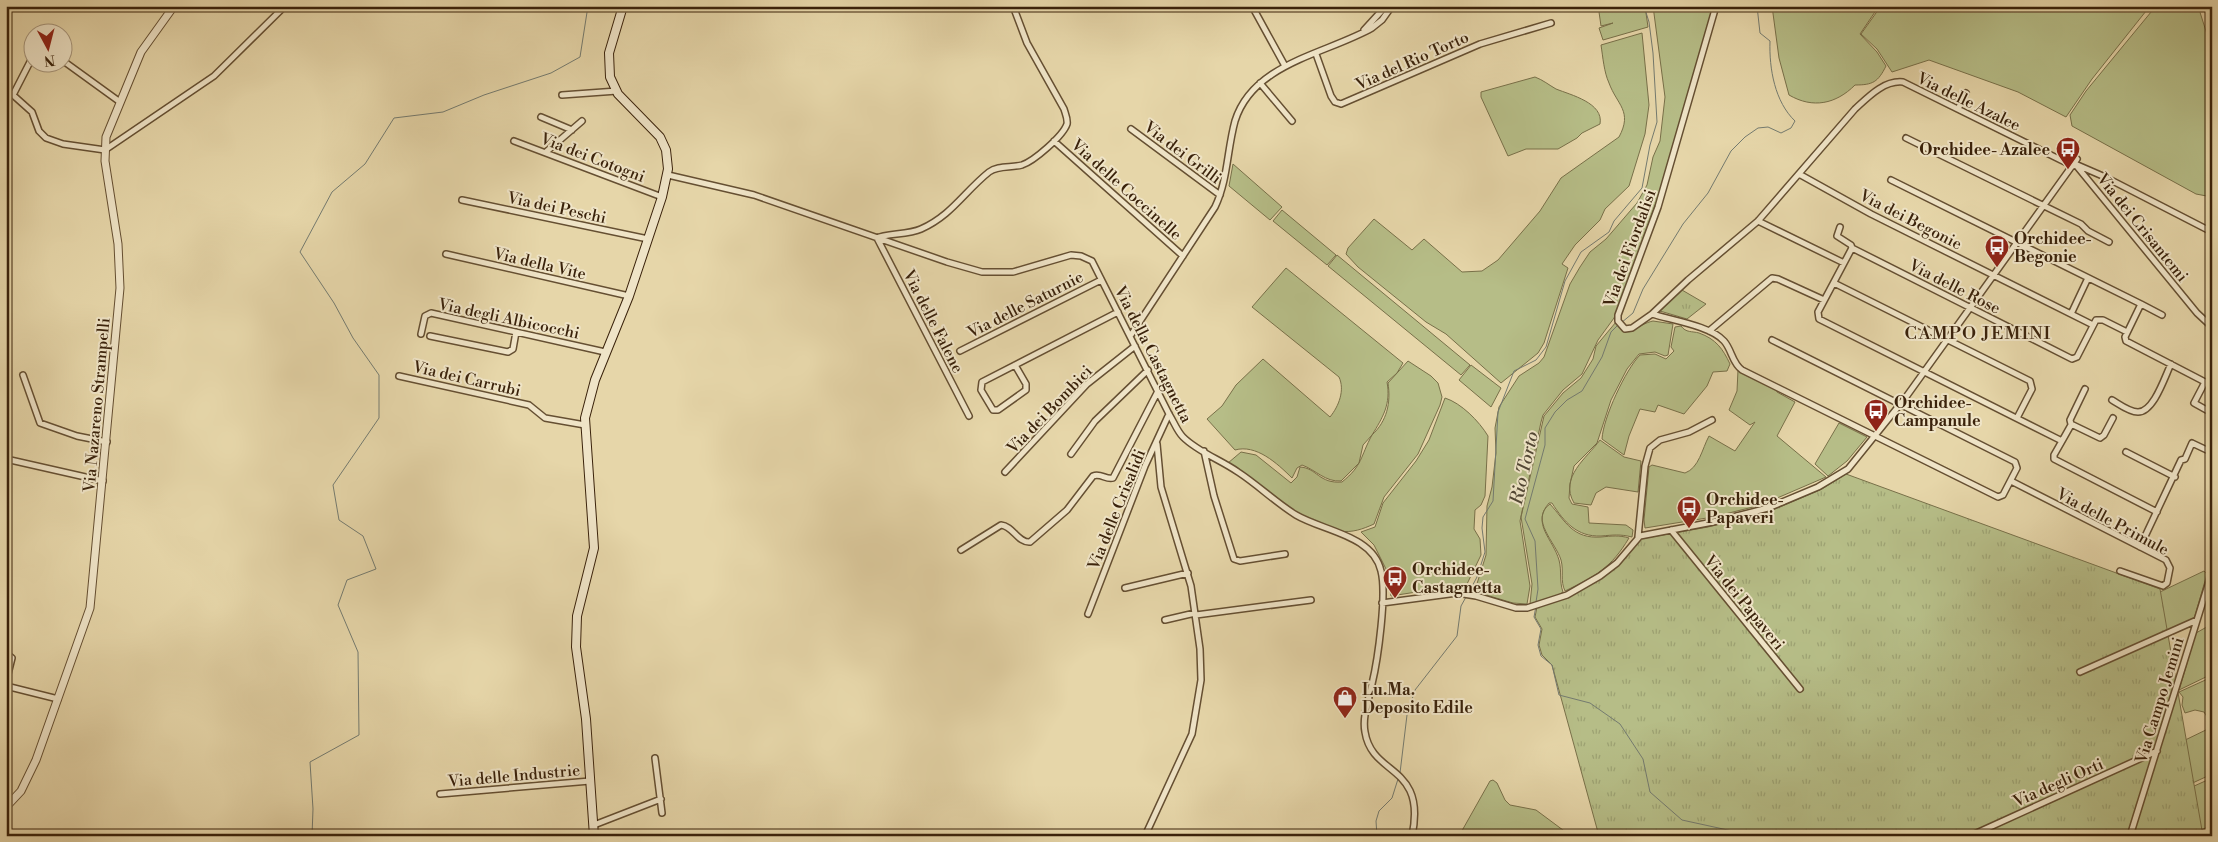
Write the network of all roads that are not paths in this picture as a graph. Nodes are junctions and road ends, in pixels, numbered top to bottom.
1 (174, 6) edge
2 (286, 6) edge
3 (623, 6) edge
4 (1014, 6) edge
5 (1252, 6) edge
6 (1386, 6) edge
7 (1392, 6) edge
8 (1716, 6) edge
9 (1551, 23) dead end
10 (1360, 34) junction
11 (1316, 54) junction
12 (1285, 66) junction
13 (72, 67) edge
14 (25, 72) edge
15 (1260, 82) junction
16 (617, 91) junction
17 (1966, 93) dead end
18 (562, 95) dead end
19 (120, 102) junction
20 (1958, 109) junction
21 (541, 117) dead end
22 (582, 121) dead end
23 (1292, 121) dead end
24 (1131, 129) dead end
25 (572, 130) junction
26 (1906, 138) dead end
27 (514, 141) dead end
28 (1054, 141) junction
29 (105, 150) junction
30 (546, 152) junction
31 (2075, 163) junction
32 (1799, 174) junction
33 (668, 175) junction
34 (1891, 180) dead end
35 (1220, 195) junction
36 (662, 198) junction
37 (462, 200) dead end
38 (2044, 206) junction
39 (1758, 221) junction
40 (1840, 228) dead end
41 (2212, 232) edge
42 (877, 238) junction
43 (648, 240) junction
44 (2109, 242) dead end
45 (2017, 243) junction
46 (1852, 248) junction
47 (446, 254) dead end
48 (1182, 256) junction
49 (1844, 263) junction
50 (1994, 276) junction
51 (2088, 278) junction
52 (1102, 280) junction
53 (1834, 283) junction
54 (628, 296) junction
55 (1824, 300) junction
56 (2140, 305) junction
57 (1971, 308) junction
58 (1118, 312) junction
59 (1652, 314) junction
60 (2070, 314) junction
61 (2162, 316) dead end
62 (2092, 325) junction
63 (2212, 327) edge
64 (1709, 331) junction
65 (516, 332) junction
66 (2127, 332) junction
67 (421, 334) dead end
68 (1131, 335) junction
69 (430, 336) dead end
70 (1772, 340) dead end
71 (1948, 340) junction
72 (1135, 346) junction
73 (960, 351) dead end
74 (605, 352) junction
75 (2171, 364) junction
76 (1016, 365) junction
77 (1148, 370) junction
78 (1924, 372) junction
79 (23, 374) dead end
80 (399, 376) dead end
81 (2205, 382) junction
82 (2212, 385) edge
83 (2085, 389) dead end
84 (1158, 391) junction
85 (2112, 400) dead end
86 (1901, 404) junction
87 (2212, 413) edge
88 (1169, 414) junction
89 (969, 416) dead end
90 (2017, 418) junction
91 (2113, 418) dead end
92 (1712, 420) dead end
93 (585, 425) junction
94 (2071, 425) junction
95 (1876, 436) junction
96 (2062, 441) junction
97 (107, 442) junction
98 (1156, 444) junction
99 (1204, 451) junction
100 (2126, 452) dead end
101 (2211, 452) edge
102 (1071, 454) dead end
103 (6, 459) edge
104 (1005, 472) dead end
105 (2175, 477) junction
106 (103, 481) junction
107 (2011, 481) junction
108 (2157, 512) junction
109 (1671, 530) junction
110 (1638, 537) junction
111 (2140, 547) junction
112 (962, 550) dead end
113 (1285, 554) dead end
114 (2120, 571) dead end
115 (2212, 572) edge
116 (1188, 573) junction
117 (1125, 588) dead end
118 (1311, 600) dead end
119 (1382, 603) junction
120 (1088, 614) dead end
121 (1195, 614) junction
122 (1165, 620) dead end
123 (2197, 620) junction
124 (6, 653) edge
125 (2080, 672) dead end
126 (6, 682) edge
127 (6, 686) edge
128 (1800, 689) dead end
129 (58, 699) junction
130 (2157, 751) junction
131 (655, 758) dead end
132 (590, 781) junction
133 (440, 794) dead end
134 (661, 799) junction
135 (6, 807) edge
136 (662, 813) dead end
137 (594, 826) junction
138 (594, 836) edge
139 (1145, 836) edge
140 (1412, 836) edge
141 (1970, 836) edge
142 (2130, 836) edge

1 - 19 street, Via Nazareno Strampelli
2 - 29 street
3 - 16 main road
4 - 28 street
5 - 12 street
6 - 10 street
7 - 10 street
8 - 59 street, Via dei Fiordalisi
9 - 11 street, Via del Rio Torto
10 - 11 street
11 - 12 street
12 - 15 street
13 - 19 street
14 - 29 street
15 - 23 street
15 - 35 street
16 - 18 street
16 - 33 main road
17 - 20 street
19 - 29 street, Via Nazareno Strampelli
20 - 31 street, Via delle Azalee
20 - 32 street, Via delle Azalee
21 - 25 street
22 - 25 street
24 - 35 street, Via dei Grilli
25 - 30 street
26 - 38 street
27 - 30 street, Via dei Cotogni
28 - 42 street
28 - 48 street, Via delle Coccinelle
29 - 97 street, Via Nazareno Strampelli
30 - 36 street, Via dei Cotogni
31 - 38 street
31 - 41 street, Via delle Azalee
31 - 63 street, Via dei Crisantemi
32 - 39 street, Via delle Azalee
32 - 50 street, Via dei Begonie
33 - 36 main road
33 - 42 street, Via della Castagnetta
34 - 45 street
35 - 48 street
36 - 43 main road
37 - 43 street, Via dei Peschi
38 - 44 street
38 - 45 street
39 - 49 street
39 - 59 street, Via dei Fiordalisi
40 - 46 street, Via delle Rose
42 - 52 street, Via della Castagnetta
42 - 89 street, Via delle Falene
43 - 54 main road
45 - 50 street
45 - 51 street
46 - 49 street
46 - 57 street, Via delle Rose
47 - 54 street, Via della Vite
48 - 68 street
49 - 53 street
50 - 57 street
50 - 60 street, Via dei Begonie
51 - 56 street
51 - 60 street
52 - 58 street, Via della Castagnetta
52 - 73 street, Via delle Saturnie
53 - 55 street
53 - 71 street
54 - 74 main road
55 - 64 street
55 - 78 street
56 - 61 street
56 - 66 street
57 - 62 street, Via delle Rose
57 - 71 street
58 - 68 street, Via della Castagnetta
58 - 76 street
59 - 64 street
60 - 62 street, Via dei Begonie
62 - 66 street
64 - 95 street
65 - 67 street, Via degli Albicocchi
65 - 69 street
65 - 74 street, Via degli Albicocchi
66 - 75 street
68 - 72 street, Via della Castagnetta
70 - 86 street
71 - 78 street
71 - 90 street
72 - 77 street, Via della Castagnetta
72 - 104 street, Via dei Bombici
74 - 93 main road
75 - 81 street
75 - 85 street
76 - 76 street
77 - 84 street, Via della Castagnetta
77 - 102 street
78 - 86 street
78 - 90 street
79 - 97 street
80 - 93 street, Via dei Carrubi
81 - 82 street
81 - 87 street
83 - 94 street
84 - 88 street, Via della Castagnetta
84 - 112 street
86 - 95 street
86 - 107 street
88 - 98 street, Via delle Crisalidi
88 - 99 street, Via della Castagnetta
90 - 96 street
91 - 94 street
92 - 110 street
93 - 132 main road
94 - 96 street
95 - 107 street
95 - 109 street
96 - 108 street
97 - 106 street, Via Nazareno Strampelli
98 - 116 street
98 - 120 street, Via delle Crisalidi
99 - 113 street
99 - 119 street, Via della Castagnetta
100 - 105 street
101 - 105 street
103 - 106 street
105 - 108 street
106 - 129 street, Via Nazareno Strampelli
107 - 111 street, Via delle Primule
108 - 111 street
109 - 110 street
109 - 128 street, Via dei Papaveri
110 - 119 street
111 - 114 street, Via delle Primule
115 - 123 street, Via Campo Jemini
116 - 117 street
116 - 121 street
118 - 121 street
119 - 140 street, Via della Castagnetta
121 - 122 street
121 - 139 street
123 - 125 street
123 - 130 street, Via Campo Jemini
124 - 126 street
127 - 129 street
129 - 135 street, Via Nazareno Strampelli
130 - 141 street, Via degli Orti
130 - 142 street, Via Campo Jemini
131 - 134 street
132 - 133 street, Via delle Industrie
132 - 137 main road
134 - 136 street
134 - 137 street
137 - 138 main road

